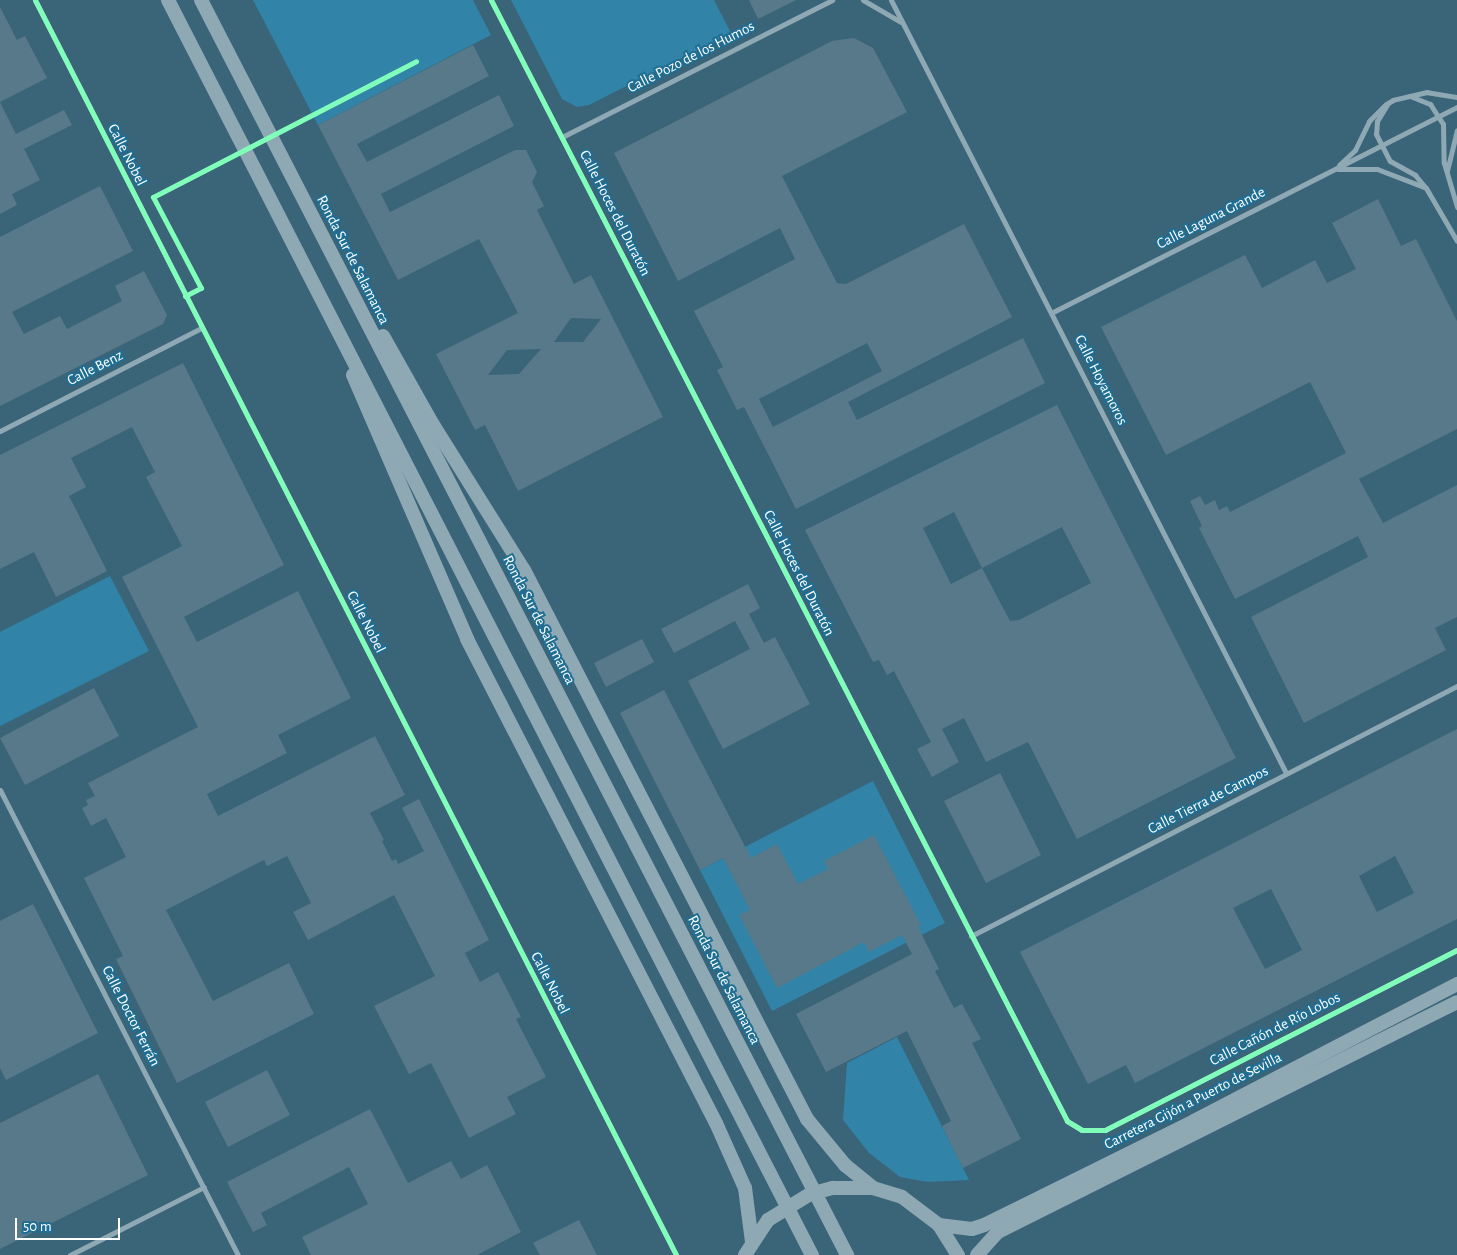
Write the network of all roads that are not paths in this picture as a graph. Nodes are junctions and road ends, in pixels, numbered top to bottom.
1 (34, 0) edge
2 (168, 0) edge
3 (201, 0) edge
4 (491, 0) edge
5 (832, 0) edge
6 (862, 0) edge
7 (891, 0) edge
8 (903, 23) junction
9 (1409, 95) junction
10 (1457, 97) edge
11 (1388, 103) junction
12 (1457, 107) edge
13 (1439, 116) junction
14 (1457, 130) edge
15 (562, 138) junction
16 (1380, 146) junction
17 (1335, 169) junction
18 (1447, 174) junction
19 (1426, 188) junction
20 (1457, 207) edge
21 (1457, 241) edge
22 (338, 266) junction
23 (315, 284) junction
24 (1053, 312) junction
25 (201, 328) junction
26 (0, 431) edge
27 (1457, 686) edge
28 (1286, 773) junction
29 (0, 790) edge
30 (971, 936) junction
31 (1457, 950) edge
32 (1457, 984) edge
33 (1457, 1002) edge
34 (1105, 1130) joint
35 (204, 1187) junction
36 (873, 1188) junction
37 (939, 1225) junction
38 (752, 1242) junction
39 (70, 1255) edge
40 (238, 1255) edge
41 (676, 1255) edge
42 (745, 1255) edge
43 (812, 1255) edge
44 (847, 1255) edge
45 (958, 1255) edge
46 (977, 1255) edge

1 - 25 street, Calle Nobel
2 - 23 highway
3 - 22 highway, Ronda Sur de Salamanca
4 - 15 street, Calle Hoces del Duratón
5 - 15 street, Calle Pozo de los Humos
6 - 8 street
7 - 8 street, Calle Hoyamoros
8 - 24 street, Calle Hoyamoros
9 - 10 street
9 - 11 street
9 - 13 street
11 - 16 street
11 - 17 street
12 - 13 street, Calle Laguna Grande
13 - 16 street, Calle Laguna Grande
13 - 18 street
14 - 18 street
15 - 30 street, Calle Hoces del Duratón
16 - 17 street, Calle Laguna Grande
16 - 19 street
17 - 19 street
17 - 24 street, Calle Laguna Grande
18 - 20 street
19 - 21 street
22 - 36 highway
22 - 44 highway, Ronda Sur de Salamanca
23 - 38 highway
23 - 43 highway
24 - 28 street, Calle Hoyamoros
25 - 26 street, Calle Benz
25 - 41 street, Calle Nobel
27 - 28 street, Calle Tierra de Campos
28 - 30 street, Calle Tierra de Campos
29 - 35 street, Calle Doctor Ferrán
30 - 34 street, Calle Hoces del Duratón
31 - 34 street, Calle Cañón de Río Lobos
32 - 37 highway, Carretera Gijón a Puerto de Sevilla
33 - 46 highway, Carretera Gijón a Puerto de Sevilla
35 - 39 street
35 - 40 street, Calle Doctor Ferrán
36 - 37 highway
36 - 38 highway, bridge
37 - 45 highway
38 - 42 highway

